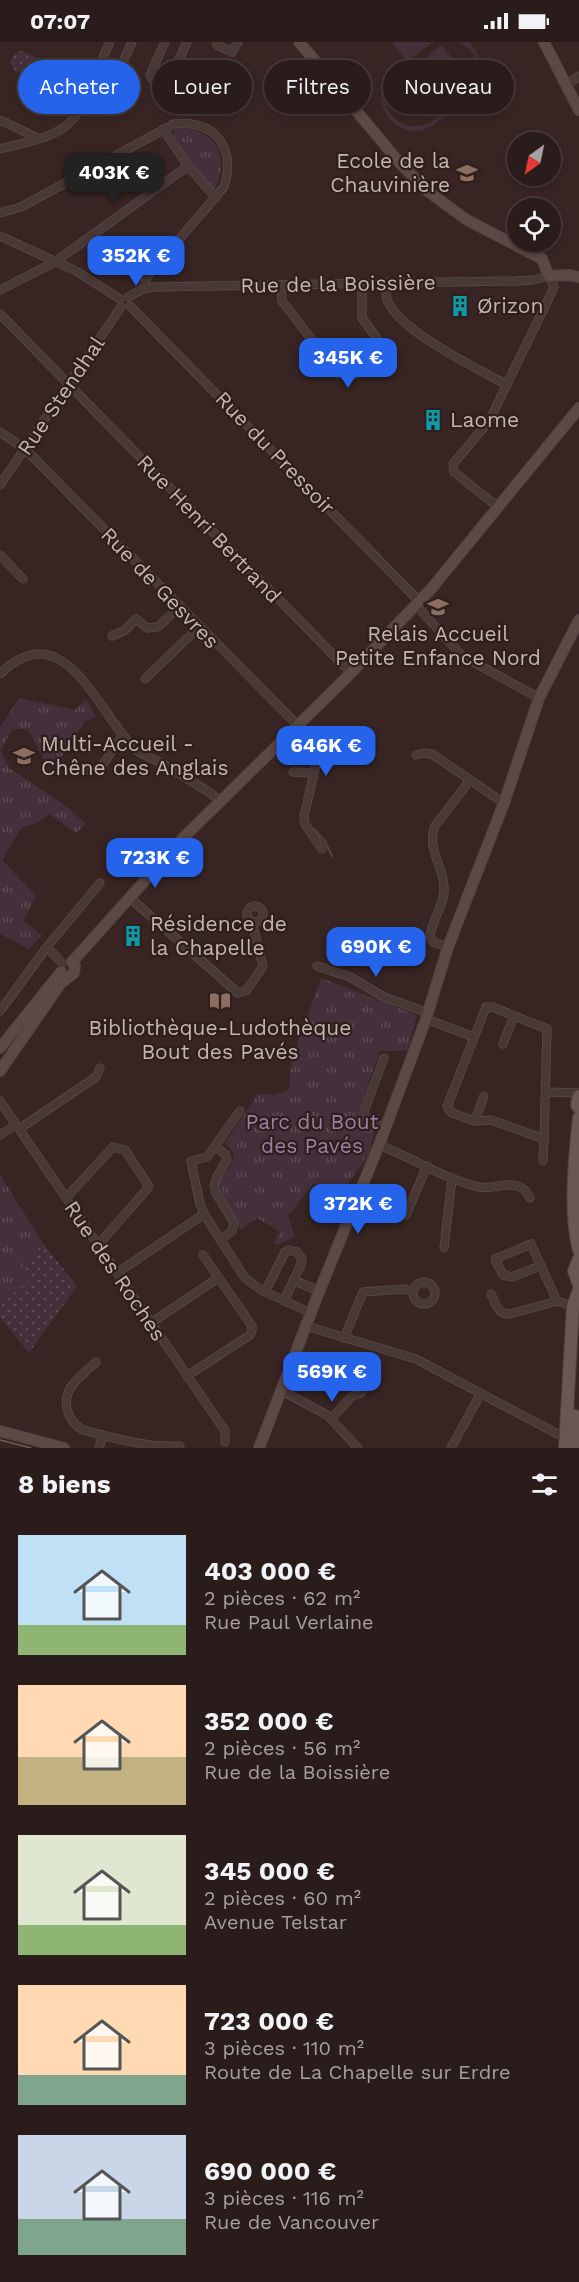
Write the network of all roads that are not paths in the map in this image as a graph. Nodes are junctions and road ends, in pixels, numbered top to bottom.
1 (110, 42) edge
2 (132, 42) edge
3 (165, 42) edge
4 (187, 42) edge
5 (217, 42) edge
6 (238, 42) edge
7 (299, 42) edge
8 (544, 42) edge
9 (102, 60) edge
10 (124, 60) edge
11 (314, 60) tunnel mouth
12 (579, 76) edge
13 (566, 86) junction
14 (579, 110) edge
15 (75, 114) edge
16 (359, 114) edge
17 (0, 120) edge
18 (163, 129) junction
19 (39, 138) junction
20 (0, 149) edge
21 (188, 166) junction
22 (216, 198) junction
23 (0, 213) edge
24 (0, 236) edge
25 (55, 262) junction
26 (549, 276) junction
27 (579, 278) edge
28 (386, 283) junction
29 (362, 284) junction
30 (281, 285) junction
31 (143, 289) junction
32 (0, 290) edge
33 (125, 302) junction
34 (0, 314) edge
35 (68, 384) junction
36 (507, 385) junction
37 (579, 408) edge
38 (0, 432) edge
39 (24, 449) junction
40 (0, 485) edge
41 (498, 507) junction
42 (0, 555) edge
43 (23, 579) dead end
44 (418, 603) junction
45 (179, 607) junction
46 (579, 620) edge
47 (199, 627) junction
48 (112, 636) dead end
49 (352, 671) junction
50 (0, 674) edge
51 (145, 678) dead end
52 (539, 698) junction
53 (296, 727) junction
54 (123, 735) junction
55 (416, 755) dead end
56 (90, 771) dead end
57 (293, 772) dead end
58 (313, 773) junction
59 (470, 780) junction
60 (220, 801) junction
61 (504, 803) junction
62 (322, 849) dead end
63 (100, 883) dead end
64 (129, 897) junction
65 (252, 922) dead end
66 (46, 947) junction
67 (448, 947) junction
68 (317, 966) dead end
69 (65, 968) junction
70 (0, 1011) edge
71 (427, 1016) junction
72 (514, 1016) junction
73 (474, 1037) junction
74 (503, 1044) dead end
75 (0, 1048) edge
76 (384, 1058) dead end
77 (100, 1068) dead end
78 (0, 1071) edge
79 (547, 1092) junction
80 (484, 1096) dead end
81 (579, 1097) edge
82 (0, 1101) edge
83 (579, 1108) edge
84 (240, 1111) dead end
85 (579, 1118) edge
86 (475, 1121) junction
87 (17, 1127) junction
88 (385, 1130) junction
89 (0, 1136) edge
90 (544, 1139) junction
91 (380, 1145) junction
92 (215, 1146) junction
93 (543, 1161) dead end
94 (427, 1166) junction
95 (452, 1178) junction
96 (66, 1198) junction
97 (530, 1198) dead end
98 (204, 1214) junction
99 (406, 1215) dead end
100 (220, 1240) junction
101 (98, 1245) junction
102 (444, 1248) dead end
103 (579, 1250) edge
104 (203, 1255) dead end
105 (579, 1259) edge
106 (540, 1266) junction
107 (117, 1273) junction
108 (218, 1278) junction
109 (293, 1280) junction
110 (579, 1287) edge
111 (319, 1291) junction
112 (266, 1292) junction
113 (413, 1292) dead end
114 (491, 1294) dead end
115 (284, 1301) junction
116 (557, 1301) junction
117 (573, 1306) junction
118 (311, 1313) junction
119 (151, 1323) junction
120 (306, 1326) junction
121 (579, 1336) edge
122 (344, 1338) junction
123 (96, 1362) dead end
124 (187, 1376) junction
125 (368, 1381) dead end
126 (282, 1391) junction
127 (481, 1393) junction
128 (331, 1419) junction
129 (0, 1431) edge
130 (103, 1435) junction
131 (225, 1442) dead end
132 (571, 1442) edge
133 (180, 1446) dead end
134 (64, 1448) edge
135 (99, 1448) edge
136 (260, 1448) edge
137 (358, 1448) edge
138 (451, 1448) edge

1 - 9 street
2 - 10 street
3 - 4 street
5 - 6 street
7 - 11 street
8 - 13 street
12 - 13 street
13 - 14 street
15 - 19 street
16 - 26 street
17 - 19 street
18 - 21 street
18 - 22 street
18 - 23 street
19 - 20 street
21 - 22 street
21 - 25 street
22 - 31 street
24 - 25 street, Rue du Pressoir
25 - 32 street
25 - 33 street, Rue du Pressoir
26 - 27 street
26 - 28 street, Rue de la Boissière
26 - 36 street
28 - 29 street, Rue de la Boissière
28 - 36 street
29 - 30 street, Rue de la Boissière
29 - 30 street
30 - 31 street, Rue de la Boissière
31 - 33 street, Rue de la Boissière
33 - 35 street, Rue Stendhal
33 - 44 street, Rue du Pressoir
34 - 35 street, Rue Henri Bertrand
35 - 39 street, Rue Stendhal
35 - 49 street, Rue Henri Bertrand
36 - 41 street
37 - 41 street
38 - 39 street, Rue de Gesvres
39 - 40 street, Rue Stendhal
39 - 45 street, Rue de Gesvres
41 - 44 street
42 - 43 street
44 - 49 street
44 - 52 street, Rue du Pressoir
45 - 47 street, Rue de Gesvres
45 - 48 street
46 - 52 street
47 - 51 street
47 - 53 street, Rue de Gesvres
49 - 53 street
50 - 54 street
52 - 61 street
53 - 58 street, Rue de Gesvres
53 - 60 street
54 - 56 street
54 - 60 street
55 - 59 street
57 - 58 street
58 - 62 street
59 - 61 street
59 - 67 street
60 - 64 street
61 - 67 street
63 - 66 street
64 - 65 street
64 - 69 street
66 - 69 street
66 - 70 street
67 - 71 street
68 - 71 street
69 - 75 street
69 - 78 street
71 - 73 street
71 - 88 street
72 - 73 street
72 - 74 street
72 - 79 street
73 - 86 street
76 - 88 street
77 - 87 street
79 - 81 street
79 - 90 street
80 - 86 street
81 - 83 main road
82 - 87 street, Rue des Roches
84 - 92 street
85 - 103 main road
86 - 90 street
87 - 89 street
87 - 96 street, Rue des Roches
88 - 91 street
90 - 93 street
91 - 94 street
91 - 111 street
92 - 98 street
92 - 100 street
94 - 95 street
94 - 99 street
95 - 97 street
95 - 102 street
96 - 101 street, Rue des Roches
96 - 101 street
98 - 100 street
98 - 107 street
100 - 112 street
101 - 107 street, Rue des Roches
104 - 108 street
105 - 110 main road
106 - 106 street
106 - 116 street
107 - 119 street, Rue des Roches
108 - 119 street
108 - 124 street
109 - 111 street
109 - 112 street
109 - 115 street
110 - 117 main road
111 - 118 street
112 - 115 street
113 - 122 street
114 - 116 street
115 - 118 street
116 - 117 street
117 - 132 main road
118 - 120 street
119 - 124 street, Rue des Roches
120 - 122 street
120 - 126 street
121 - 132 main road
122 - 127 street
123 - 130 street
124 - 131 street, Rue des Roches
125 - 128 street
126 - 128 street
126 - 136 street
127 - 132 street
127 - 138 street
128 - 137 street
129 - 134 street
130 - 133 street
130 - 135 street

